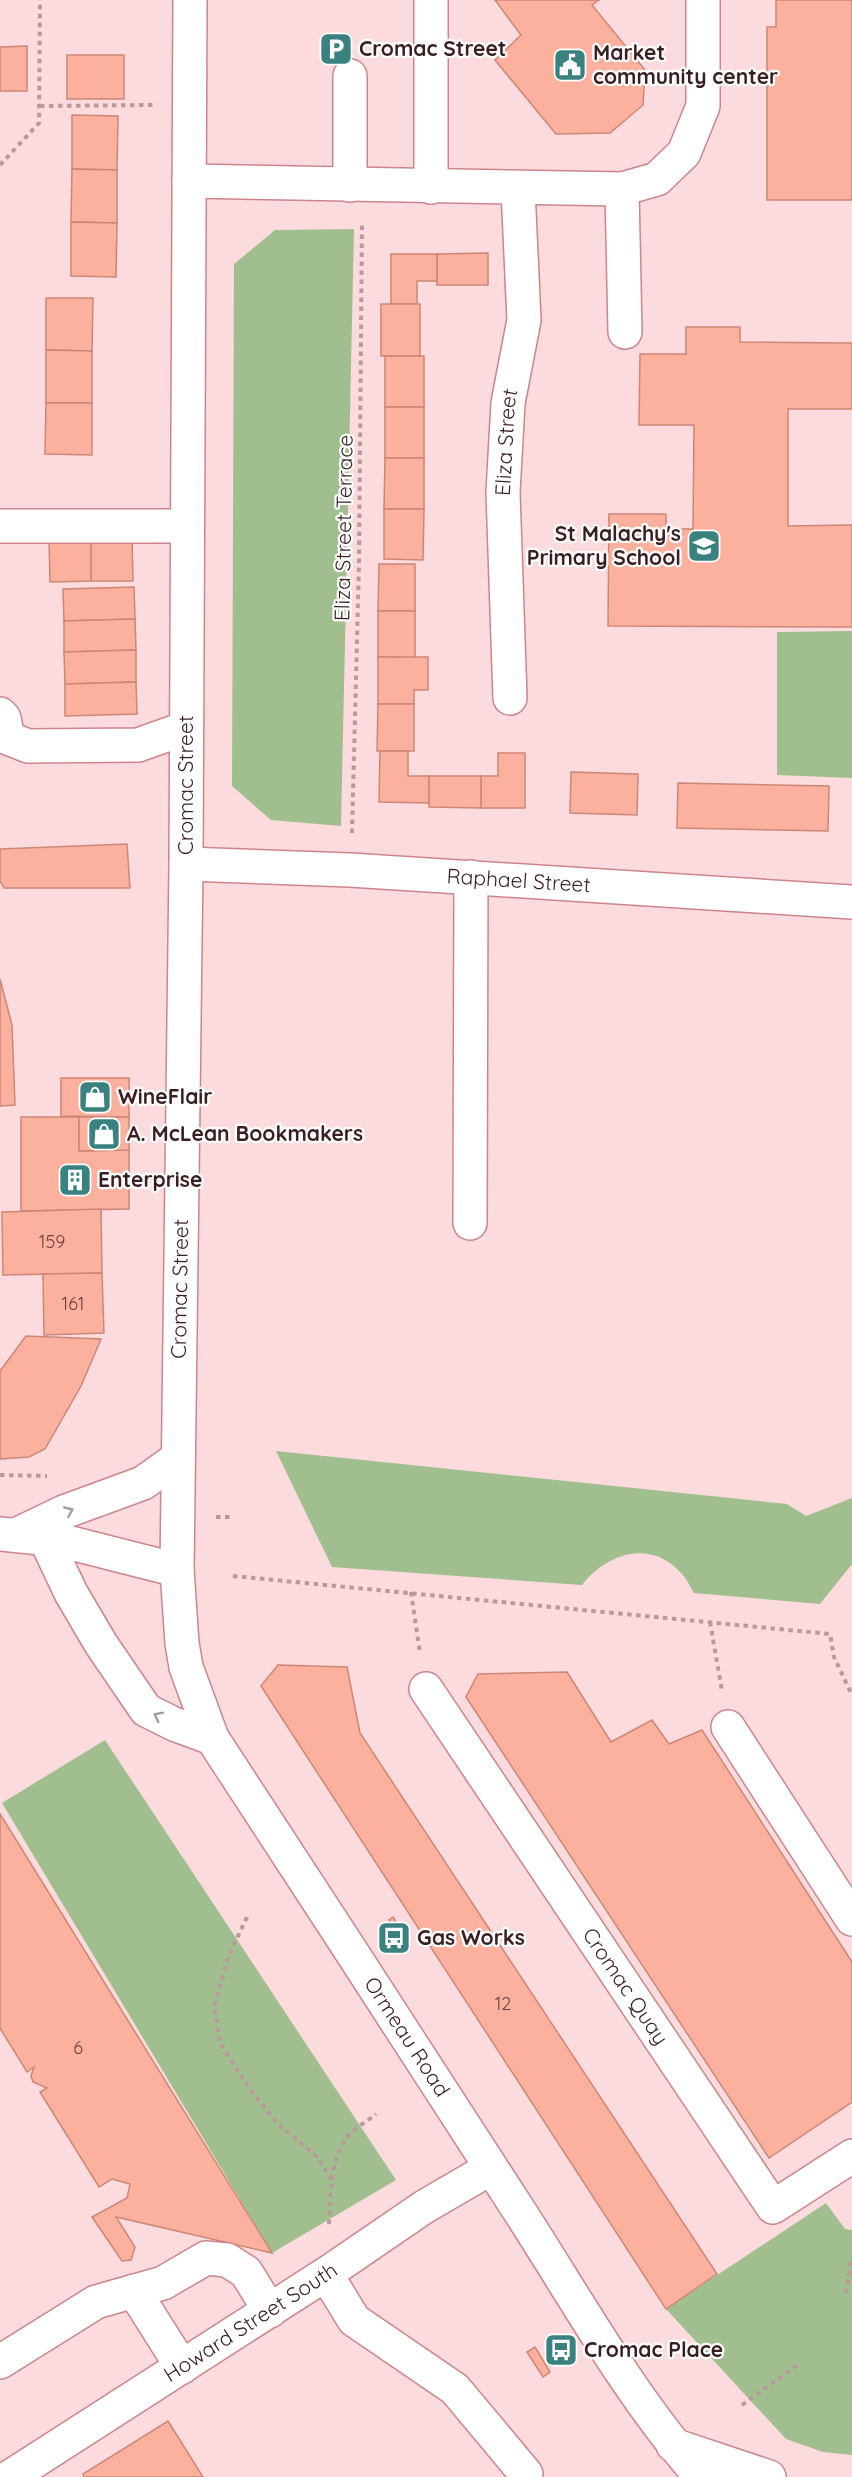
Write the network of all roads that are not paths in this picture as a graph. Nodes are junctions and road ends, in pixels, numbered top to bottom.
1 (190, 0) edge
2 (431, 0) edge
3 (702, 0) edge
4 (350, 76) dead end
5 (189, 181) junction
6 (357, 186) junction
7 (431, 187) junction
8 (518, 189) junction
9 (622, 189) junction
10 (625, 332) dead end
11 (0, 526) edge
12 (187, 526) junction
13 (510, 698) dead end
14 (0, 714) edge
15 (186, 728) junction
16 (186, 864) junction
17 (471, 878) junction
18 (852, 902) edge
19 (470, 1223) dead end
20 (178, 1458) junction
21 (20, 1536) edge
22 (177, 1570) junction
23 (426, 1689) road end
24 (728, 1727) road end
25 (212, 1738) junction
26 (852, 1918) edge
27 (852, 2156) edge
28 (491, 2168) junction
29 (326, 2274) junction
30 (134, 2291) junction
31 (270, 2311) junction
32 (0, 2362) edge
33 (182, 2367) junction
34 (673, 2445) junction
35 (526, 2474) dead end
36 (10, 2477) edge
37 (701, 2477) edge
38 (769, 2477) edge

1 - 5 street, Cromac Street
2 - 7 street
3 - 9 street
4 - 6 street
5 - 6 street
5 - 12 street, Cromac Street
6 - 7 street
7 - 8 street
8 - 9 street
8 - 13 street, Eliza Street
9 - 10 street
11 - 12 street
12 - 15 street, Cromac Street
14 - 15 street
15 - 16 street, Cromac Street
16 - 17 street, Raphael Street
16 - 20 street, Cromac Street
17 - 18 street, Raphael Street
17 - 19 street
21 -> 20 street
20 - 22 street, Cromac Street
21 - 22 street
25 -> 21 street
22 - 25 street, Ormeau Road
23 - 27 street, Cromac Quay
24 - 26 street
25 - 28 street, Ormeau Road
28 - 29 street, Howard Street South
28 - 34 street, Ormeau Road
29 - 31 street, Howard Street South
29 - 35 street
30 - 31 street
30 - 32 street
30 - 33 street
31 - 33 street, Howard Street South
33 - 36 street, Howard Street South
34 - 37 street, Ormeau Road
34 - 38 street

